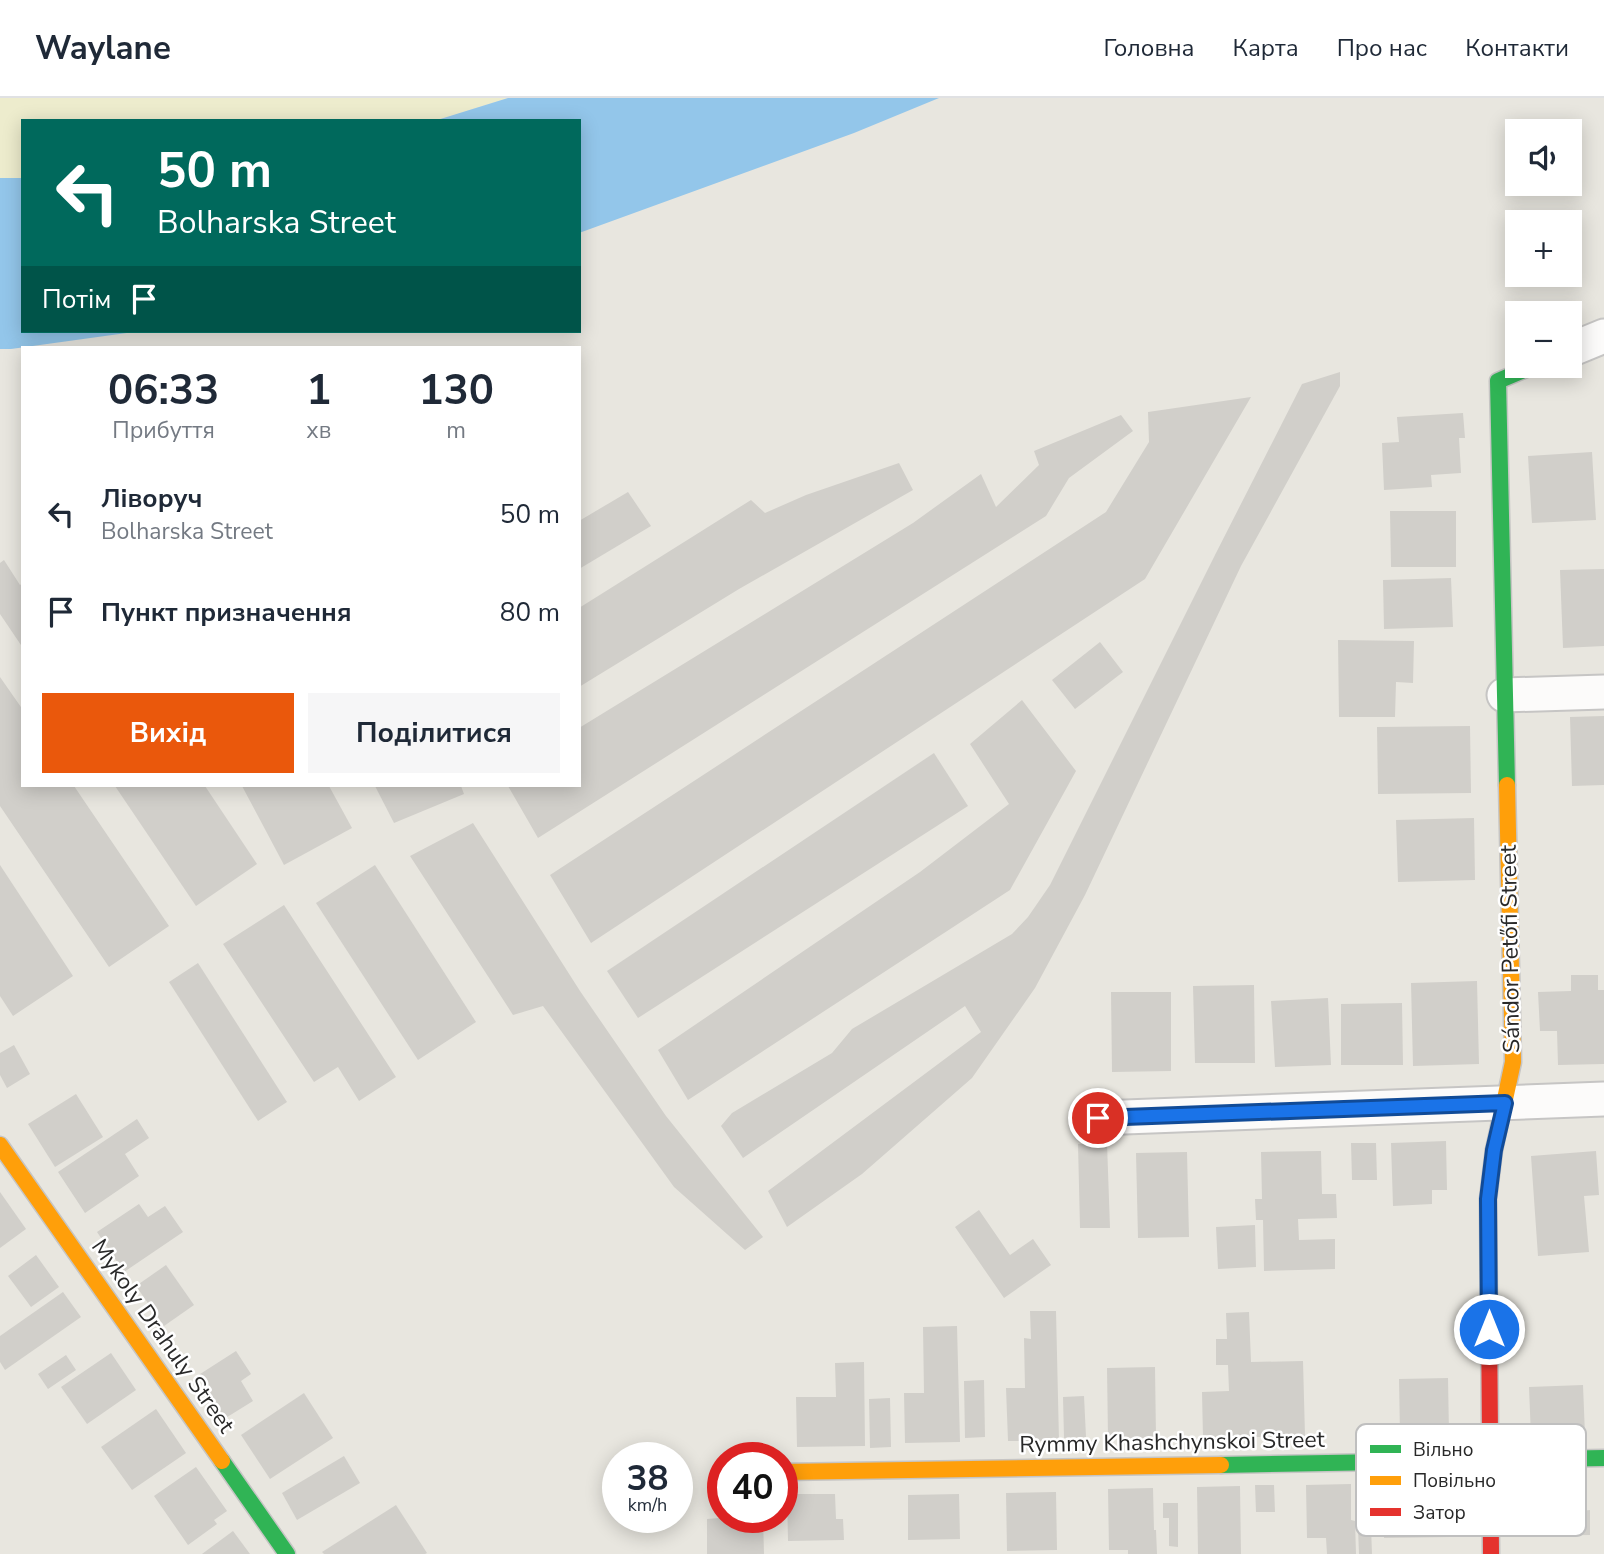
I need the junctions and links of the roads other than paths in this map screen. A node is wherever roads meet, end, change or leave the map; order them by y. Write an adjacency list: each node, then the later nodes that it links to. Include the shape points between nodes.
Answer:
1 (1604, 336): 2 (street)
2 (1582, 345)
3 (1505, 377): 5 (street, Sándor Petőfi Street, via 1498,380)
4 (1604, 692): 5 (street)
5 (1504, 695): 7 (street, Sándor Petőfi Street, via 1513,1062)
6 (1604, 1099): 7 (street)
7 (1505, 1103): 8 (street); 10 (street, Sándor Petőfi Street, via 1488,1199)
8 (1098, 1118)
9 (0, 1145): 16 (street, Mykoly Drahuly Street)
10 (1490, 1424)
11 (1586, 1458): 12 (street, Rymmy Khashchynskoi Street)
12 (1604, 1458)
13 (1356, 1461): 14 (street, Rymmy Khashchynskoi Street)
14 (798, 1472)
15 (1491, 1536): 17 (street, Sándor Petőfi Street)
16 (287, 1554)
17 (1491, 1554)

